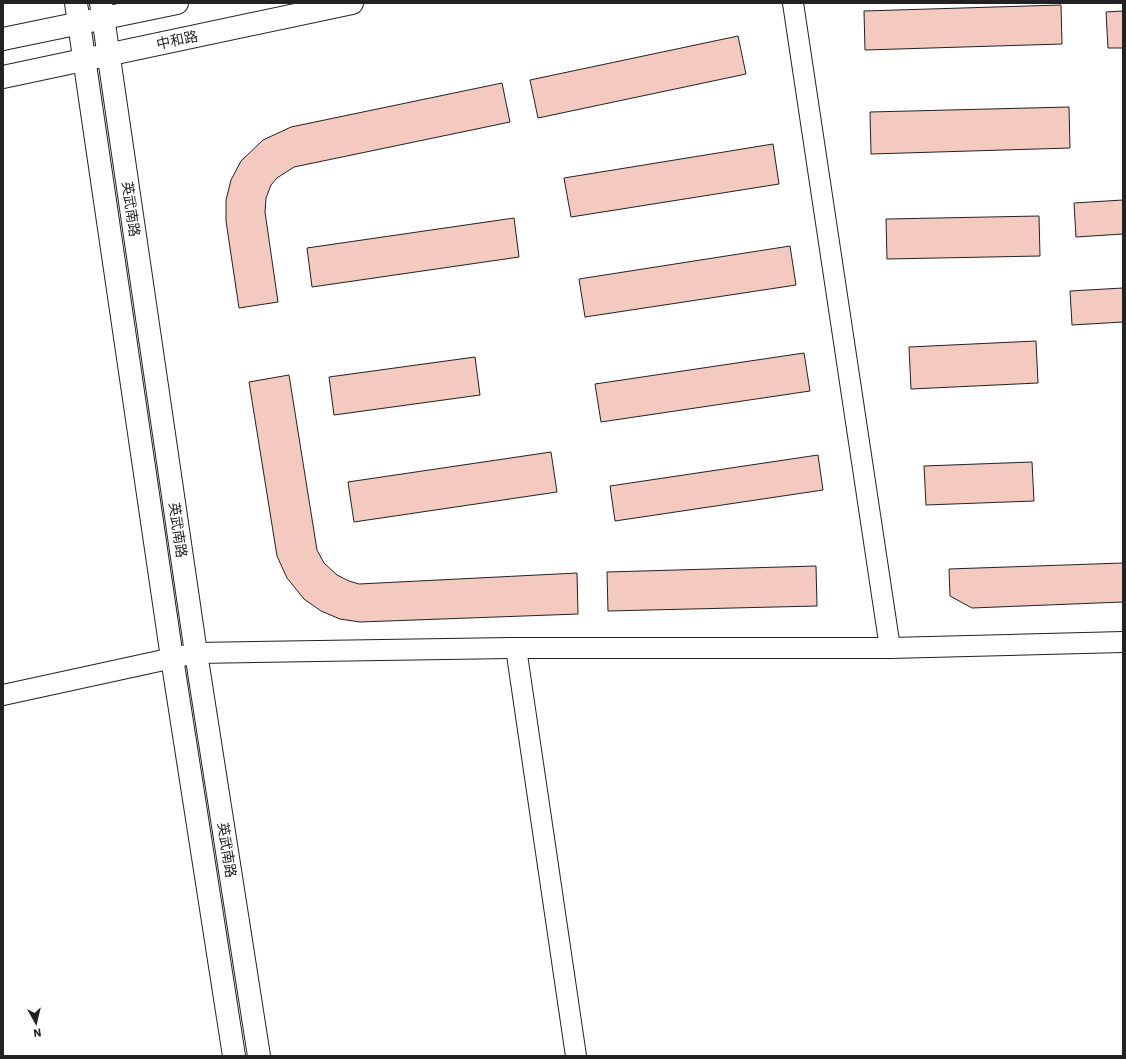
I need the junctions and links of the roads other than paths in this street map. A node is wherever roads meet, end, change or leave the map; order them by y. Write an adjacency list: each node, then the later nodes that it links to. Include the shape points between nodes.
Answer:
1 (177, 3): 4 (main road)
2 (352, 3): 7 (main road, 中和路)
3 (793, 3): 12 (street)
4 (103, 11): 5 (main road); 7 (main road, 英武南路)
5 (78, 13): 6 (main road); 8 (main road, 英武南路)
6 (3, 39)
7 (108, 55): 8 (main road, 中和路); 13 (main road, 英武南路)
8 (84, 60): 9 (main road, 中和路); 14 (main road, 英武南路)
9 (3, 77)
10 (1123, 642): 12 (street)
11 (516, 648): 12 (street); 13 (street); 18 (street)
12 (890, 648)
13 (196, 653): 14 (street); 17 (main road, 英武南路)
14 (172, 658): 15 (street); 16 (main road, 英武南路)
15 (3, 695)
16 (234, 1056)
17 (259, 1056)
18 (576, 1056)

